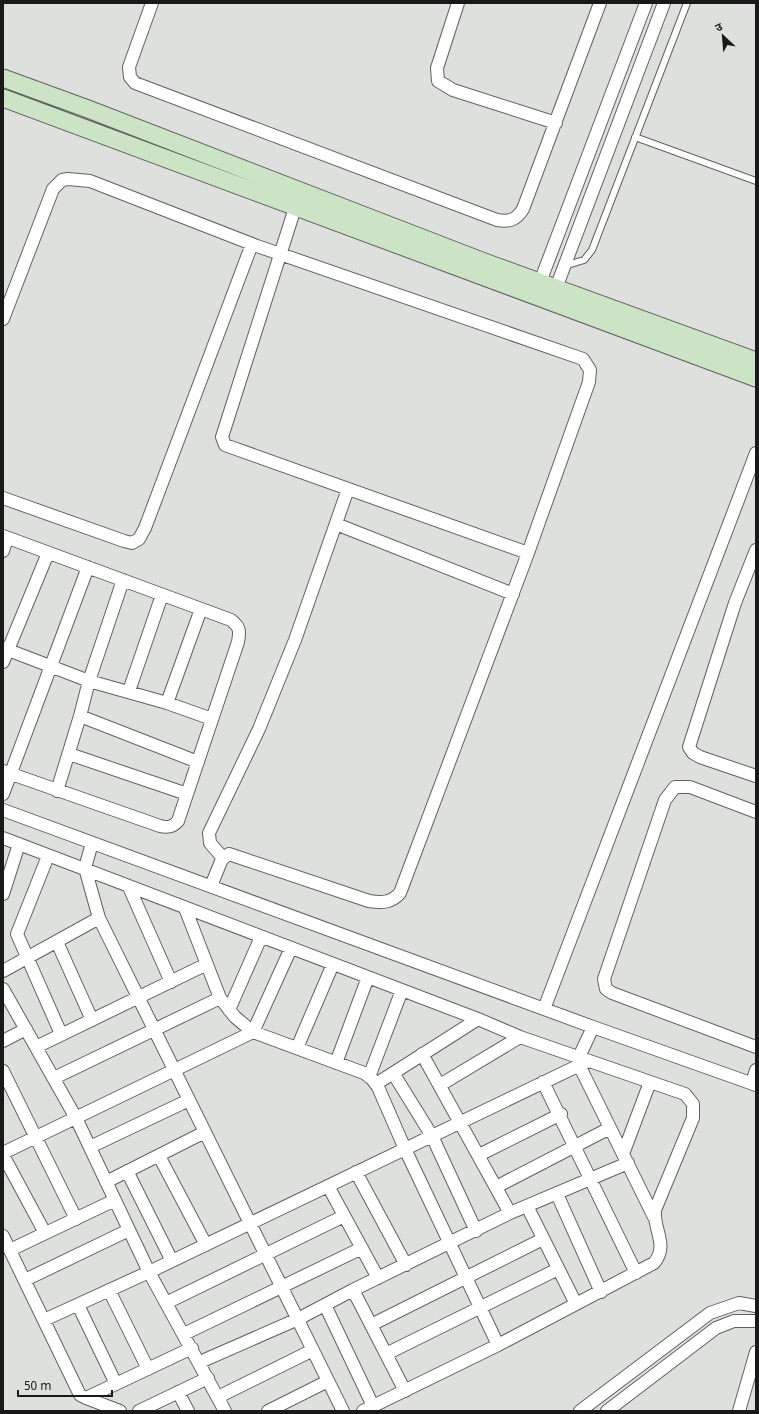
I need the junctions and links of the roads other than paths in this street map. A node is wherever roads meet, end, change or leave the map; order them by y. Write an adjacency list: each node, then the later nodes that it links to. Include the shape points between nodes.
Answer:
1 (152, 3): 9 (street, via 129,67 130,77 135,83 497,220 508,222 518,217 524,209)
2 (458, 3): 9 (street, via 437,68 438,81 454,90)
3 (600, 3): 9 (street)
4 (646, 3): 16 (street)
5 (664, 3): 15 (street)
6 (687, 3): 10 (lane)
7 (3, 78): 16 (street, via 95,111)
8 (3, 98): 12 (street)
9 (556, 123)
10 (635, 137): 11 (lane); 15 (lane, via 592,250 584,260)
11 (756, 181)
12 (295, 208): 14 (street); 16 (street)
13 (252, 244): 14 (street); 18 (street, via 90,181 62,180 53,189); 23 (street, via 139,539 132,543 124,541)
14 (279, 254): 22 (street, via 222,440 230,447); 29 (street, via 583,359 590,370 589,382)
15 (564, 266): 17 (street)
16 (537, 289): 17 (street)
17 (553, 295): 19 (street); 20 (street)
18 (3, 319)
19 (756, 361)
20 (756, 378)
21 (756, 453): 76 (street)
22 (348, 489): 24 (street); 29 (street)
23 (3, 498)
24 (336, 524): 32 (street); 56 (street, via 296,640 259,729 209,833 210,843)
25 (5, 537): 27 (street); 28 (street)
26 (756, 550): 46 (street, via 735,603 689,747 700,757)
27 (3, 551)
28 (48, 553): 30 (street); 35 (street)
29 (528, 553): 32 (street)
30 (88, 567): 31 (street); 37 (street)
31 (123, 580): 33 (street); 38 (street)
32 (513, 594): 56 (street, via 400,893 396,897 381,903 369,901 232,855)
33 (162, 595): 34 (street); 39 (street)
34 (201, 609): 40 (street); 42 (street, via 231,620 240,632)
35 (6, 649): 36 (street); 37 (street)
36 (3, 662)
37 (51, 666): 38 (street); 45 (street)
38 (88, 681): 39 (street); 41 (street)
39 (129, 691): 40 (street)
40 (167, 703): 42 (street)
41 (80, 716): 43 (street); 44 (street)
42 (212, 719): 44 (street)
43 (69, 754): 47 (street); 49 (street)
44 (198, 762): 49 (street)
45 (6, 772): 47 (street); 48 (street)
46 (756, 776)
47 (57, 791): 49 (street, via 166,827 178,821)
48 (3, 794)
49 (187, 794)
50 (3, 810): 53 (street)
51 (756, 812): 88 (street, via 690,787 675,787 669,793 606,972 604,985 606,990 612,993)
52 (3, 838): 54 (street)
53 (92, 843): 57 (street); 58 (street)
54 (20, 844): 55 (street); 60 (street)
55 (48, 856): 57 (street); 66 (street, via 18,929 18,940)
56 (223, 858): 58 (street)
57 (85, 868): 59 (street); 62 (street)
58 (211, 886): 76 (street)
59 (129, 887): 61 (street); 71 (street)
60 (3, 894)
61 (185, 908): 63 (street); 67 (street)
62 (99, 918): 64 (street); 74 (street)
63 (261, 937): 65 (street); 77 (street)
64 (57, 942): 66 (street); 79 (street)
65 (291, 948): 68 (street); 83 (street)
66 (27, 958): 69 (street); 84 (street)
67 (207, 964): 71 (street); 75 (street)
68 (334, 964): 70 (street); 89 (street)
69 (3, 971)
70 (368, 977): 72 (street); 92 (street)
71 (171, 982): 74 (street)
72 (402, 990): 78 (street); 98 (street)
73 (5, 996): 81 (street)
74 (139, 998): 79 (street); 82 (street)
75 (220, 998): 77 (street); 82 (street)
76 (544, 1009): 80 (street)
77 (229, 1010): 83 (street)
78 (478, 1019): 85 (street); 90 (street)
79 (92, 1020): 84 (street)
80 (593, 1027): 91 (street); 101 (street)
81 (26, 1029): 86 (street); 87 (street)
82 (155, 1030): 93 (street); 97 (street)
83 (253, 1032): 89 (street); 93 (street)
84 (61, 1034): 87 (street)
85 (520, 1037): 91 (street); 102 (street)
86 (3, 1040)
87 (36, 1047): 97 (street)
88 (756, 1047)
89 (297, 1048): 92 (street)
90 (422, 1054): 96 (street); 102 (street)
91 (582, 1061): 99 (street); 100 (street); 107 (street)
92 (336, 1063): 98 (street)
93 (175, 1070): 103 (street); 105 (street)
94 (756, 1070): 101 (street)
95 (3, 1071): 110 (street)
96 (393, 1073): 98 (street); 109 (street)
97 (54, 1078): 105 (street)
98 (372, 1080): 113 (street)
99 (543, 1082): 104 (street); 106 (street)
100 (650, 1082): 117 (street); 129 (street, via 685,1094 695,1111)
101 (754, 1084)
102 (440, 1085): 106 (street)
103 (189, 1100): 108 (street); 112 (street)
104 (561, 1114): 111 (street); 115 (street)
105 (76, 1118): 110 (street); 112 (street)
106 (461, 1122): 109 (street); 115 (street)
107 (610, 1128): 111 (street); 117 (street)
108 (205, 1132): 116 (street); 131 (street)
109 (432, 1136): 113 (street); 133 (street)
110 (35, 1137): 114 (street); 130 (street)
111 (576, 1146): 120 (street); 123 (street)
112 (90, 1147): 121 (street)
113 (405, 1149): 119 (street); 137 (street)
114 (3, 1154): 134 (street)
115 (479, 1155): 123 (street)
116 (158, 1156): 118 (street); 138 (street)
117 (625, 1158): 120 (street); 129 (street)
118 (127, 1171): 121 (street); 142 (street)
119 (356, 1172): 122 (street); 143 (street)
120 (591, 1180): 124 (street); 146 (street)
121 (106, 1182): 125 (street)
122 (328, 1186): 128 (street); 131 (street)
123 (496, 1187): 127 (street)
124 (557, 1194): 126 (street); 153 (street)
125 (115, 1200): 130 (street); 132 (street)
126 (527, 1206): 127 (street); 136 (street)
127 (510, 1213): 133 (street)
128 (344, 1216): 139 (street); 141 (street)
129 (654, 1217): 146 (street, via 662,1248 654,1263)
130 (76, 1219): 134 (street)
131 (250, 1223): 138 (street); 141 (street)
132 (129, 1230): 145 (street); 149 (street)
133 (476, 1231): 137 (street)
134 (45, 1233): 140 (street)
135 (3, 1236): 140 (street)
136 (543, 1239): 144 (street); 147 (street)
137 (451, 1244): 143 (street); 147 (street)
138 (206, 1245): 142 (street)
139 (362, 1248): 148 (street); 150 (street)
140 (10, 1250): 149 (street)
141 (265, 1256): 150 (street); 154 (street)
142 (172, 1261): 145 (street)
143 (406, 1265): 148 (street)
144 (558, 1269): 156 (street); 159 (street)
145 (149, 1272): 151 (street); 154 (street)
146 (636, 1273): 153 (street)
147 (466, 1277): 159 (street); 163 (street)
148 (378, 1278): 152 (street)
149 (25, 1280): 161 (street)
150 (281, 1288): 160 (street); 164 (street)
151 (109, 1290): 155 (street); 171 (street)
152 (353, 1290): 157 (street); 163 (street)
153 (601, 1292): 156 (street)
154 (166, 1303): 164 (street)
155 (78, 1304): 161 (street); 174 (street)
156 (576, 1304): 165 (street)
157 (324, 1305): 160 (street); 179 (street)
158 (756, 1306): 186 (street, via 739,1303 710,1313)
159 (480, 1308): 165 (street); 169 (street)
160 (298, 1319): 167 (street); 170 (street)
161 (44, 1320): 178 (street, via 80,1394)
162 (756, 1321): 187 (street, via 734,1321 716,1328)
163 (371, 1325): 169 (street)
164 (184, 1334): 166 (street)
165 (498, 1345): 175 (street)
166 (192, 1348): 170 (street); 171 (street)
167 (313, 1350): 173 (street); 177 (street)
168 (756, 1352): 188 (street)
169 (386, 1354): 175 (street)
170 (200, 1362): 172 (street)
171 (148, 1369): 174 (street)
172 (208, 1378): 176 (street); 177 (street)
173 (328, 1380): 184 (street); 185 (street)
174 (116, 1384): 178 (street)
175 (404, 1391): 179 (street)
176 (178, 1392): 181 (street); 182 (street)
177 (218, 1397): 183 (street)
178 (86, 1398): 180 (street)
179 (368, 1408)
180 (120, 1411)
181 (139, 1411)
182 (188, 1411)
183 (225, 1411)
184 (268, 1411)
185 (343, 1411)
186 (580, 1411)
187 (607, 1411)
188 (738, 1411)

